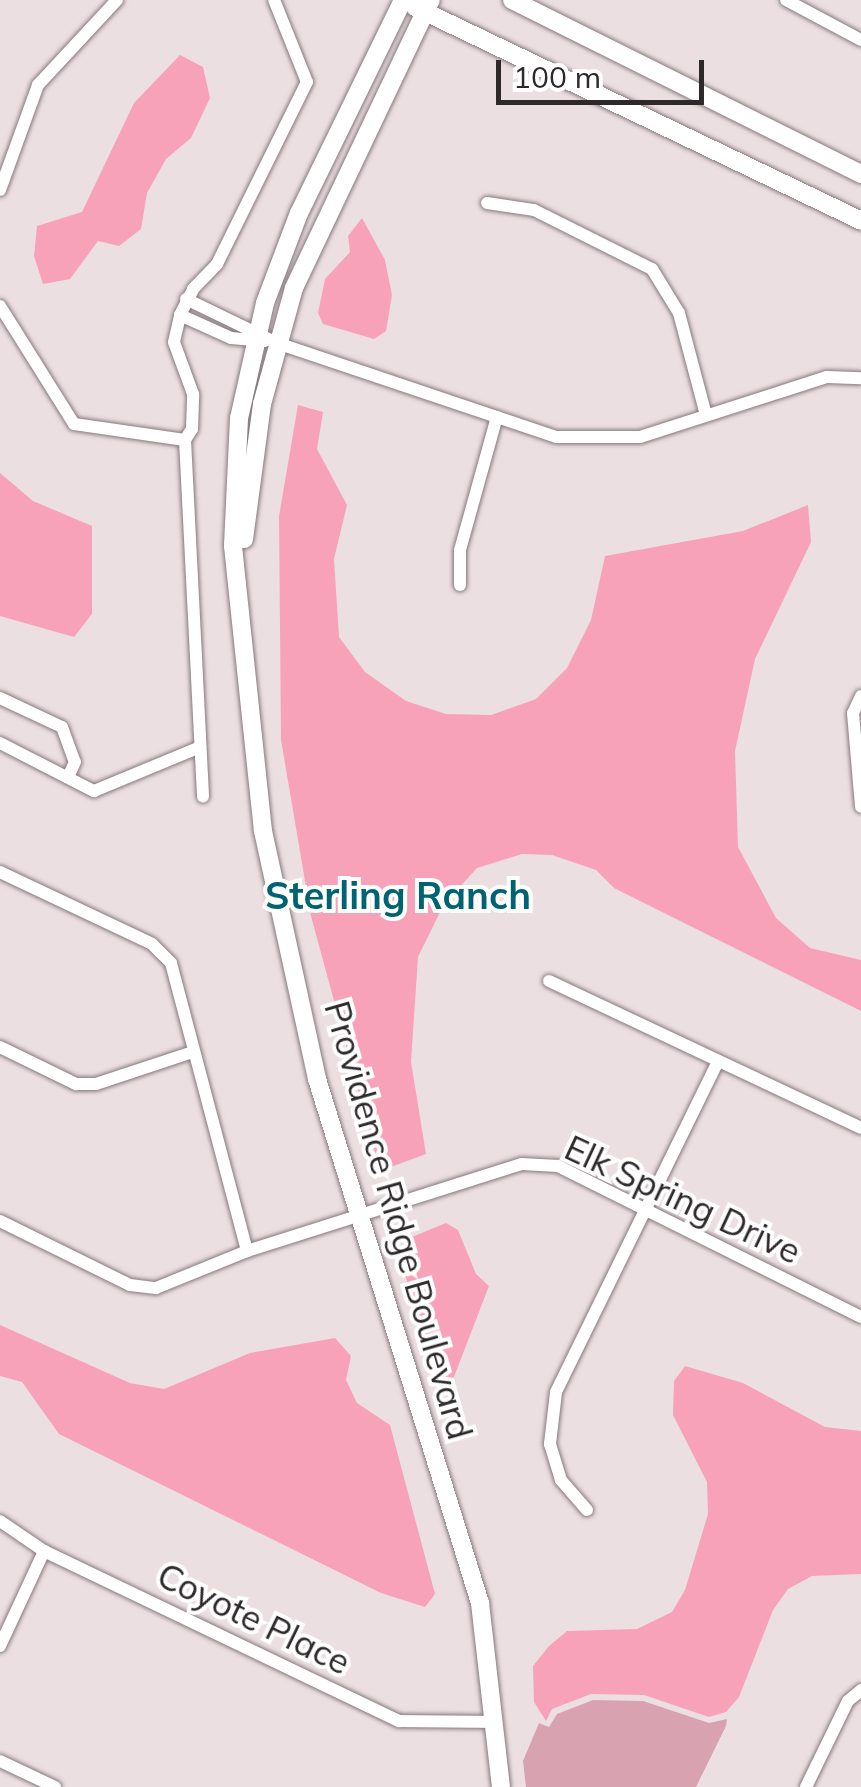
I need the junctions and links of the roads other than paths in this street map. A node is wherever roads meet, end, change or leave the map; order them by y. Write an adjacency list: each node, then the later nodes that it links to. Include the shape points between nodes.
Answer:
1 (117, 0): 9 (street, via 38,85)
2 (274, 0): 12 (street, via 306,82 218,264)
3 (402, 0): 6 (street); 15 (street, Providence Ridge Boulevard, via 299,214)
4 (512, 0): 8 (street)
5 (786, 0): 7 (street)
6 (429, 6): 11 (street); 16 (street, Providence Ridge Boulevard, via 320,223)
7 (861, 40)
8 (861, 174)
9 (0, 190)
10 (487, 203): 18 (street, via 534,210 652,269 678,313)
11 (861, 221)
12 (186, 299): 14 (street); 15 (street)
13 (0, 306): 20 (street, via 74,424)
14 (180, 316): 15 (street); 20 (street, via 174,342 193,394)
15 (256, 337): 16 (street); 22 (street, Providence Ridge Boulevard, via 235,464)
16 (277, 343): 19 (street); 22 (street, Providence Ridge Boulevard, via 251,463)
17 (861, 378): 18 (street, via 827,377)
18 (706, 415): 19 (street, via 640,436 596,440 557,437)
19 (497, 418): 21 (street, via 460,550)
20 (185, 440): 26 (street)
21 (460, 585)
22 (239, 610): 37 (street, Providence Ridge Boulevard, via 263,831 317,1079)
23 (861, 696): 29 (street, via 852,713)
24 (0, 698): 27 (street, via 62,727 75,762)
25 (0, 743): 27 (street)
26 (200, 747): 27 (street, via 94,791); 28 (street)
27 (68, 778)
28 (203, 797)
29 (861, 807)
30 (0, 872): 33 (street, via 152,944 171,963)
31 (550, 980): 34 (street)
32 (0, 1047): 33 (street, via 76,1084 96,1084)
33 (190, 1053): 39 (street)
34 (718, 1062): 35 (street); 36 (street)
35 (861, 1128)
36 (642, 1212): 37 (street, Elk Spring Drive, via 558,1166 522,1164); 40 (street, Elk Spring Drive); 41 (street, via 556,1392 550,1444 561,1480)
37 (360, 1219): 39 (street, Elk Spring Drive); 46 (street, Providence Ridge Boulevard, via 480,1602)
38 (0, 1221): 39 (street, Elk Spring Drive, via 143,1287 156,1288)
39 (247, 1251)
40 (861, 1317)
41 (587, 1510)
42 (0, 1522): 43 (street, Coyote Place)
43 (44, 1551): 44 (street); 46 (street, Coyote Place, via 399,1721)
44 (0, 1646)
45 (861, 1690): 50 (street, via 848,1701)
46 (496, 1722): 49 (street, Providence Ridge Boulevard)
47 (0, 1760): 48 (street)
48 (54, 1787)
49 (501, 1787)
50 (806, 1787)

